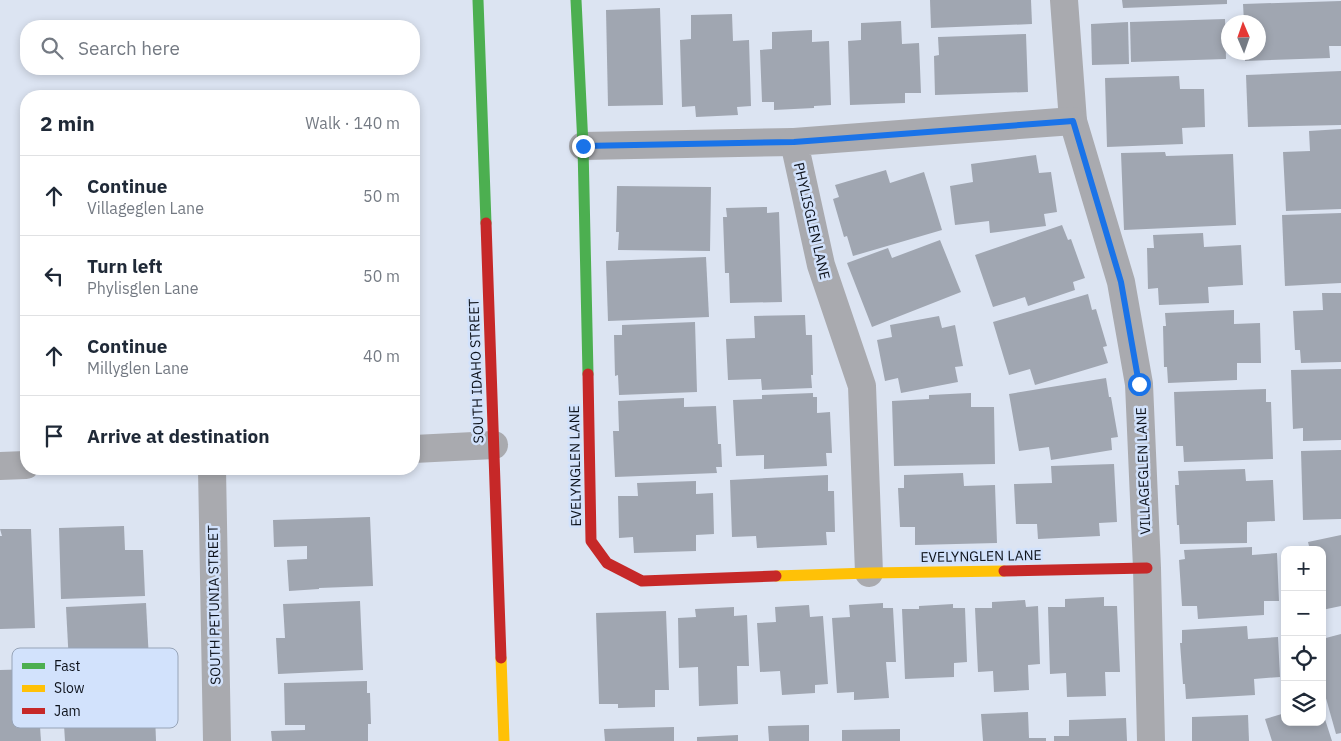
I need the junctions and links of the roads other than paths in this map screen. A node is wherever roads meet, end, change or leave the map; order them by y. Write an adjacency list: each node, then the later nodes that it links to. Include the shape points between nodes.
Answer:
1 (478, 0): 7 (street, SOUTH IDAHO STREET)
2 (576, 0): 6 (street, EVELYNGLEN LANE)
3 (1064, 0): 4 (street, VILLAGEGLEN LANE)
4 (1073, 121): 5 (street, PHYLISGLEN LANE); 12 (street, VILLAGEGLEN LANE, via 1121,282 1139,384)
5 (794, 142): 6 (street); 13 (street, PHYLISGLEN LANE, via 821,266 862,386)
6 (583, 146): 13 (street, EVELYNGLEN LANE, via 591,541 607,563 642,581)
7 (494, 445): 8 (street); 15 (street, SOUTH IDAHO STREET)
8 (420, 448)
9 (20, 465): 10 (street)
10 (0, 466)
11 (212, 475): 14 (street, SOUTH PETUNIA STREET)
12 (1147, 568): 13 (street, EVELYNGLEN LANE); 16 (street, VILLAGEGLEN LANE)
13 (869, 573)
14 (217, 741)
15 (504, 741)
16 (1151, 741)

